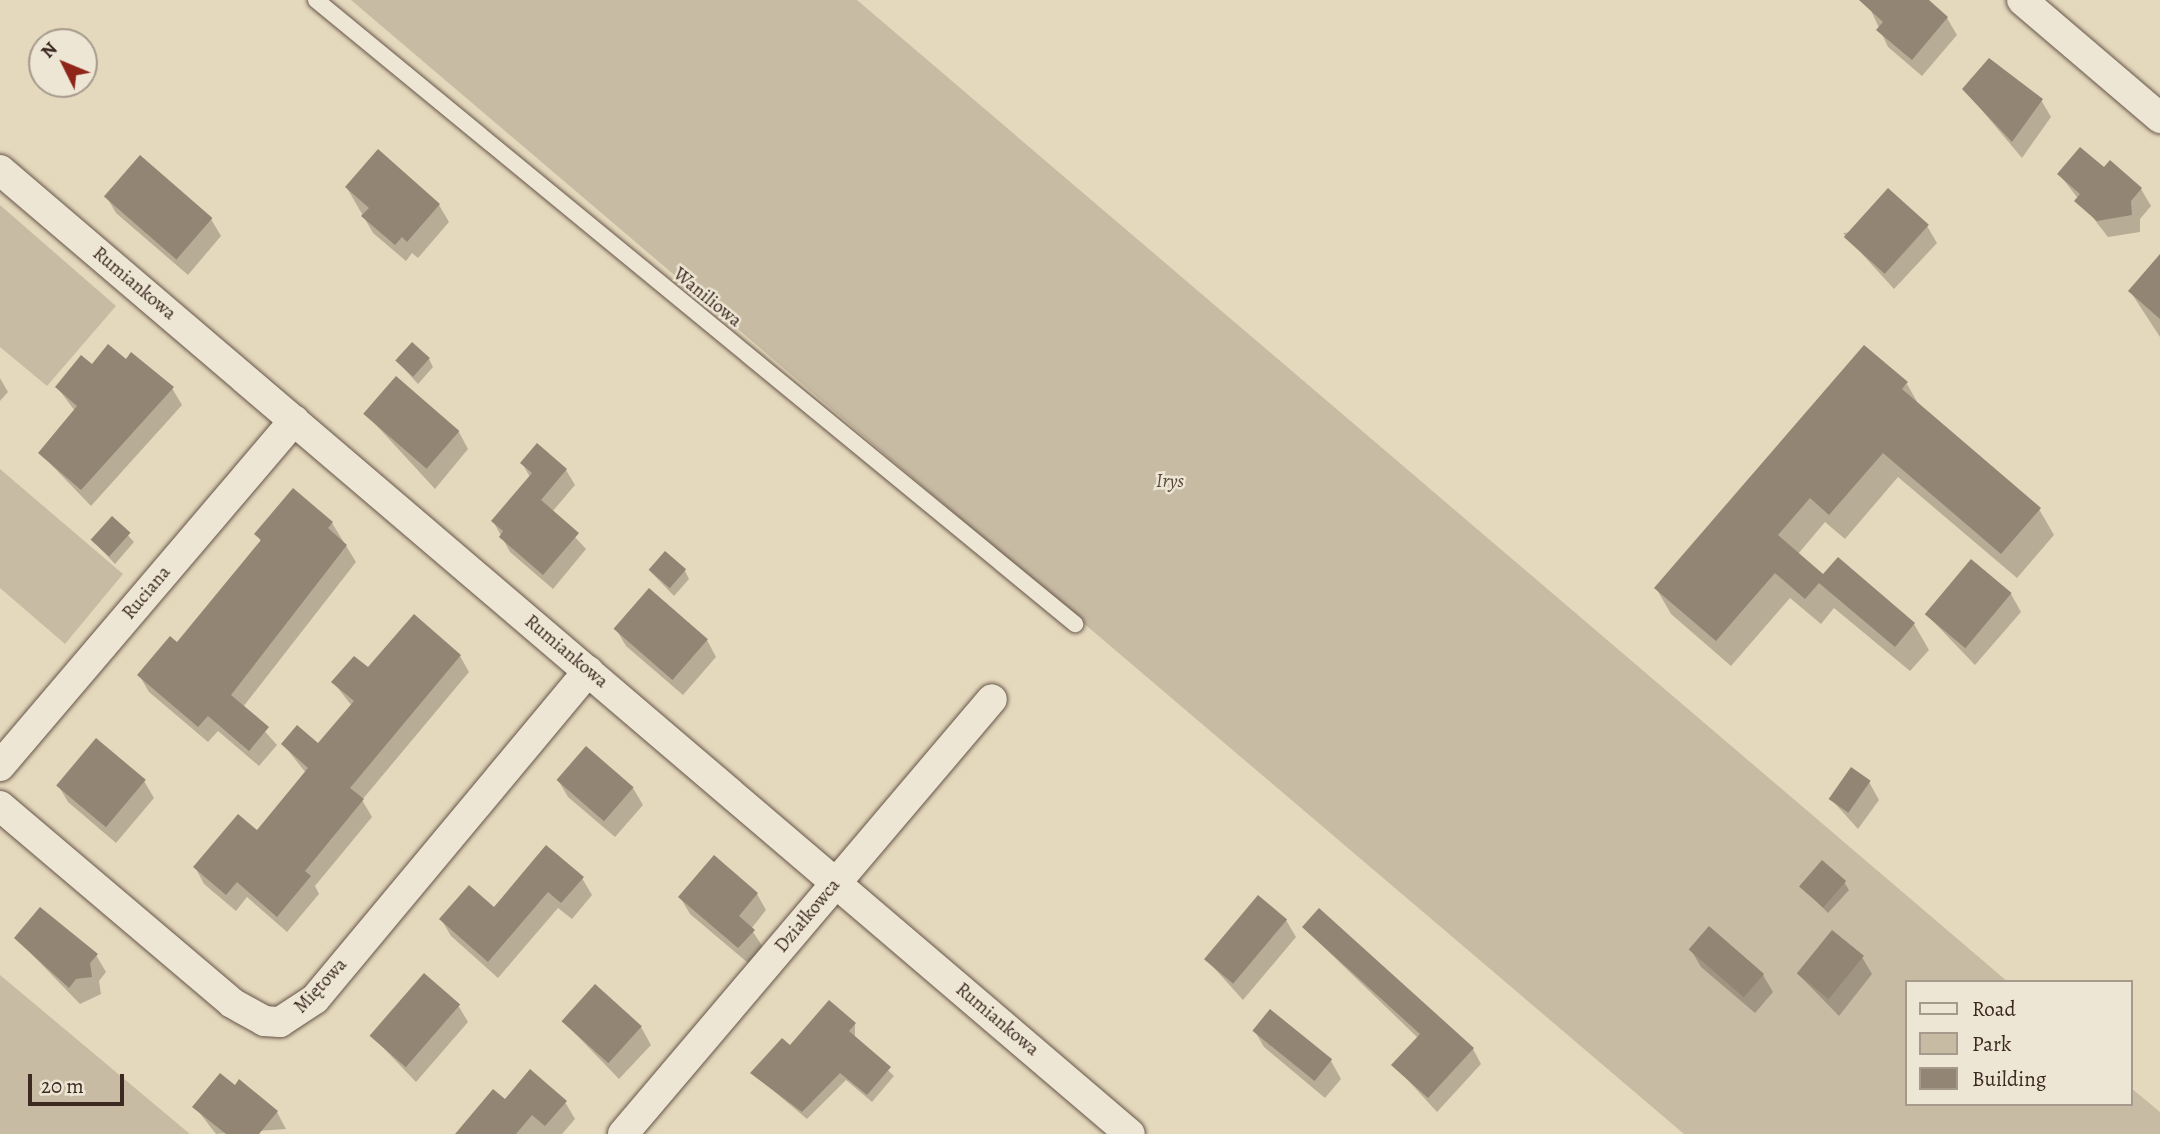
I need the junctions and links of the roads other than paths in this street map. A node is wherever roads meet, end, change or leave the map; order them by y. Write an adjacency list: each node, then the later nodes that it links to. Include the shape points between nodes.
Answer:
1 (316, 0): 6 (lane, Waniliowa)
2 (2022, 0): 3 (street)
3 (2160, 118)
4 (0, 170): 5 (street, Rumiankowa)
5 (293, 420): 7 (street, Rumiankowa); 9 (street, Ruciana)
6 (1075, 624)
7 (588, 671): 10 (street, Miętowa, via 315,999 280,1022 264,1021 232,1003); 11 (street, Rumiankowa)
8 (992, 699): 11 (street, Działkowca)
9 (0, 766)
10 (0, 806)
11 (836, 883): 12 (street, Działkowca); 13 (street, Rumiankowa)
12 (623, 1134)
13 (1130, 1134)

